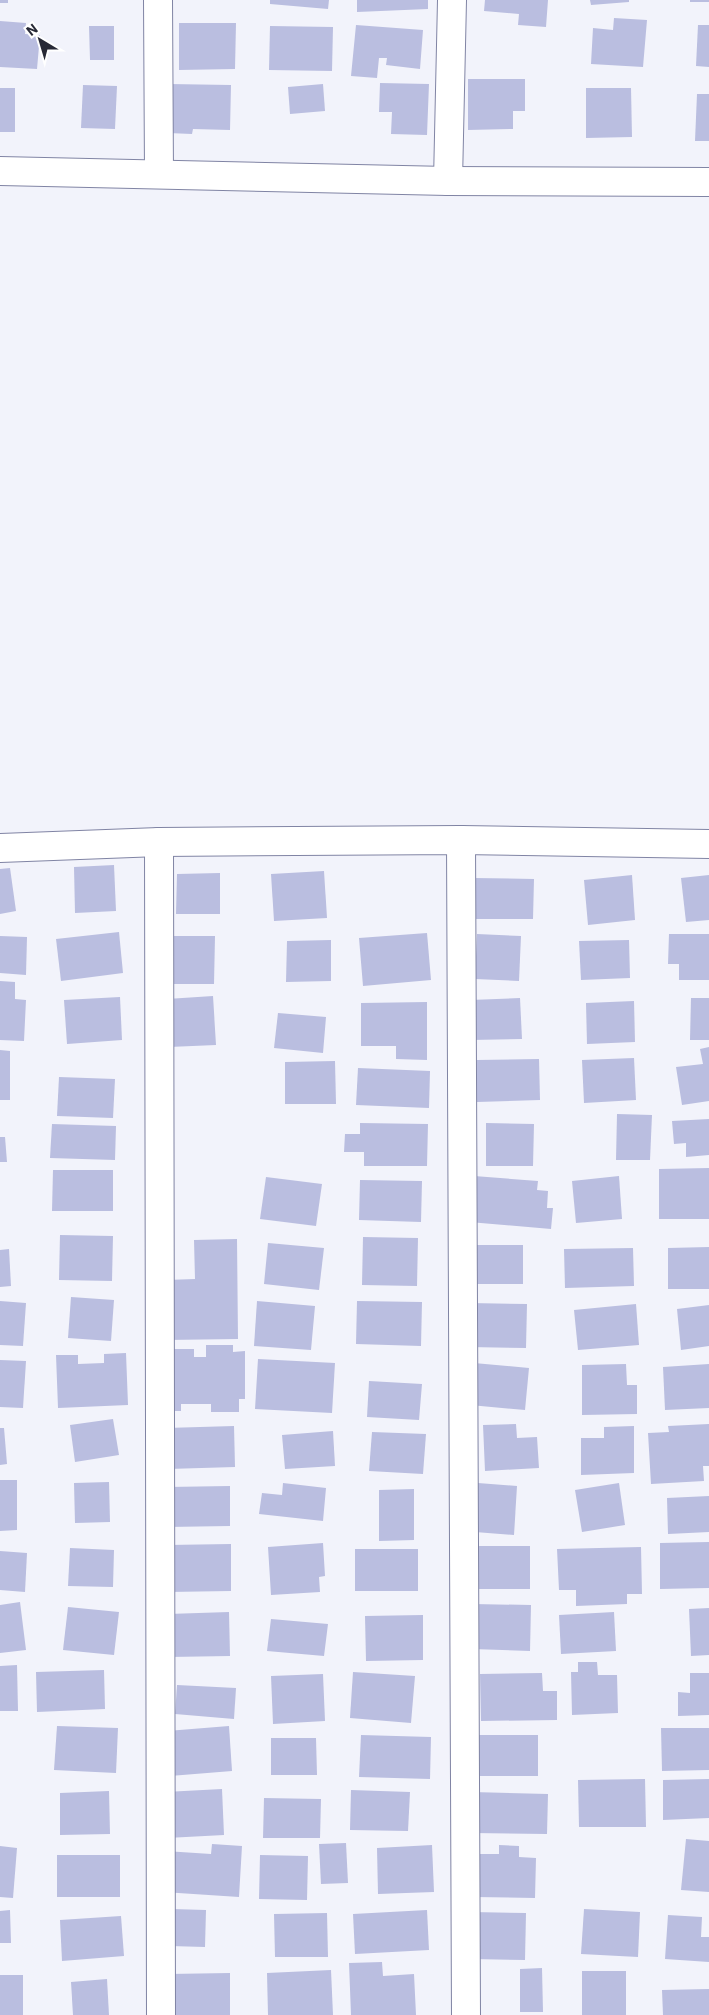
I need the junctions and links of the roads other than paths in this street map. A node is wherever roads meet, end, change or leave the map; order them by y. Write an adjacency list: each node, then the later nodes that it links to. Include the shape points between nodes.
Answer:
1 (158, 0): 4 (street)
2 (452, 0): 5 (street)
3 (0, 171): 4 (street)
4 (159, 174): 5 (street)
5 (448, 181): 6 (street)
6 (709, 182)
7 (461, 840): 8 (street); 9 (street); 12 (street)
8 (159, 842): 10 (street); 11 (street)
9 (709, 844)
10 (0, 848)
11 (160, 2015)
12 (466, 2015)

